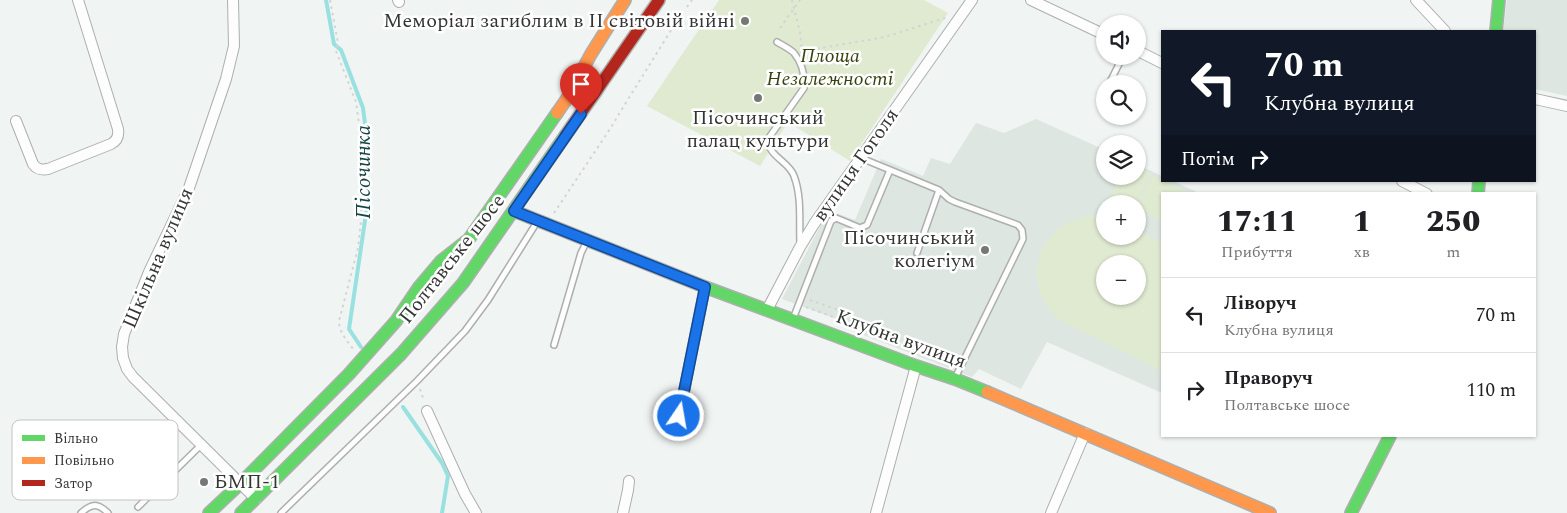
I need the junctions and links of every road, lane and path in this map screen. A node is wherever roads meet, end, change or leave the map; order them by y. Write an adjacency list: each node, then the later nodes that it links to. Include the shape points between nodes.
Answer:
1 (78, 0): 26 (street, via 118,129 117,140 42,170 33,164)
2 (233, 0): 52 (street, Шкільна вулиця, via 234,46 226,79 189,188 150,272 124,334 122,347 127,369)
3 (330, 0): 46 (path, via 338,43 336,51 356,102 362,146 362,221 339,321 339,327)
4 (625, 0): 46 (main road, via 566,100 469,239 442,261 419,287 396,322)
5 (659, 0): 32 (main road, Полтавське шосе)
6 (692, 0): 13 (path)
7 (792, 0): 14 (path)
8 (800, 0): 14 (path)
9 (972, 0): 15 (street, вулиця Гоголя)
10 (1031, 0): 20 (street)
11 (1416, 0): 18 (street)
12 (1499, 0): 19 (main road)
13 (687, 7)
14 (794, 8): 15 (path, via 802,51 885,37); 17 (path)
15 (962, 12): 27 (street, вулиця Гоголя)
16 (676, 24): 33 (path, via 610,129)
17 (780, 28)
18 (1444, 30)
19 (1496, 30)
20 (1096, 31)
21 (777, 42): 35 (lane, via 794,52 805,79 804,88 768,139 769,148 794,175 799,204)
22 (1146, 55): 23 (street)
23 (1161, 62)
24 (1536, 99): 25 (street)
25 (1567, 106)
26 (16, 121)
27 (861, 158): 28 (lane); 35 (street, вулиця Гоголя)
28 (890, 170): 30 (lane); 38 (lane, via 867,225 860,228 836,218 831,221)
29 (1404, 182): 31 (street)
30 (939, 190): 36 (lane); 47 (lane, via 955,202 1018,225 1023,233 1023,239)
31 (1423, 192)
32 (514, 211): 33 (main road, Клубна вулиця); 61 (main road, Полтавське шосе, via 463,283 401,354)
33 (542, 222): 34 (main road, Клубна вулиця); 50 (lane, via 465,330)
34 (587, 240): 37 (main road, Клубна вулиця); 45 (lane)
35 (800, 247): 40 (street, вулиця Гоголя)
36 (916, 253)
37 (705, 287): 40 (main road, Клубна вулиця); 54 (street, via 679,416)
38 (802, 297): 39 (lane); 41 (path)
39 (799, 304): 42 (lane); 44 (path)
40 (767, 310): 42 (main road, Клубна вулиця)
41 (850, 314)
42 (793, 320): 48 (main road, Клубна вулиця)
43 (856, 320): 44 (path)
44 (854, 325): 47 (path)
45 (554, 345)
46 (361, 361): 60 (main road)
47 (961, 364): 49 (lane)
48 (916, 366): 49 (main road, Клубна вулиця); 71 (street)
49 (955, 379): 55 (main road, Клубна вулиця)
50 (417, 381): 51 (path); 68 (lane)
51 (427, 410): 69 (street)
52 (176, 420)
53 (178, 422): 57 (street, Шкільна вулиця)
54 (687, 427)
55 (1085, 433): 72 (street); 73 (main road, Клубна вулиця)
56 (1389, 437): 74 (main road)
57 (201, 445): 58 (lane); 60 (street, Шкільна вулиця)
58 (178, 468)
59 (628, 481): 70 (street)
60 (240, 484): 61 (street, Шкільна вулиця); 66 (main road)
61 (256, 499): 67 (main road, Полтавське шосе)
62 (145, 500): 63 (lane)
63 (138, 507)
64 (81, 513): 65 (lane, via 95,505)
65 (108, 513)
66 (209, 513)
67 (241, 513)
68 (281, 513)
69 (476, 513)
70 (623, 513)
71 (876, 513)
72 (1051, 513)
73 (1270, 513)
74 (1351, 513)

